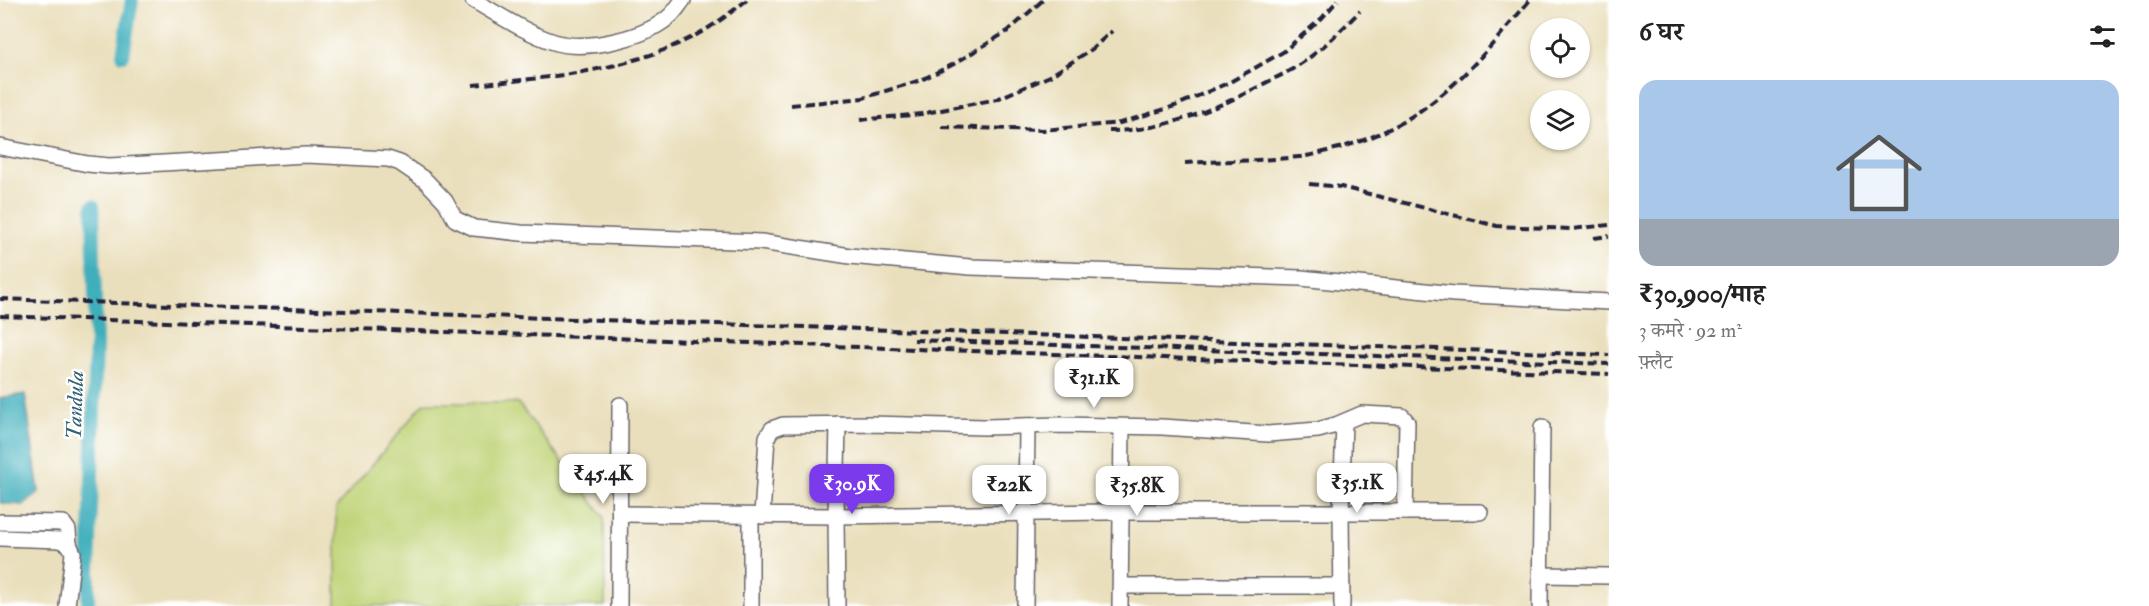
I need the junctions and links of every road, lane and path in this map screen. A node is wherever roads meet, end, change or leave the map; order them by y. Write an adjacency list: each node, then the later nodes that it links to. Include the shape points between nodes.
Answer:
1 (473, 0): 2 (street, via 537,35 575,45 635,35 671,15)
2 (683, 0)
3 (0, 147): 4 (street, via 109,166 306,155 388,159 425,180 458,221 474,228 521,233 761,242 850,256 959,266 1301,278 1454,294)
4 (1609, 302)
5 (620, 405): 16 (street)
6 (1344, 422): 9 (street, via 1318,430 1268,434); 12 (street); 13 (street, via 1362,414 1398,414 1405,418)
7 (838, 424): 8 (street); 17 (street, via 783,425 772,429 767,437); 18 (street)
8 (1027, 426): 9 (street); 15 (street)
9 (1122, 427): 11 (street)
10 (1542, 427): 22 (street)
11 (1120, 512): 12 (street); 15 (street); 24 (street)
12 (1341, 512): 13 (street); 25 (street)
13 (1405, 512): 14 (street)
14 (1480, 512)
15 (1026, 513): 18 (street); 30 (street)
16 (620, 514): 17 (street); 27 (street)
17 (757, 516): 18 (street); 28 (street)
18 (836, 516): 29 (street)
19 (0, 522): 21 (street, via 63,523)
20 (0, 538): 21 (street, via 60,540)
21 (69, 544): 26 (street, via 73,553)
22 (1540, 575): 23 (street); 33 (street)
23 (1609, 576)
24 (1121, 586): 25 (street); 31 (street)
25 (1341, 586): 32 (street)
26 (67, 606)
27 (619, 606)
28 (751, 606)
29 (837, 606)
30 (1025, 606)
31 (1120, 606)
32 (1342, 606)
33 (1540, 606)

